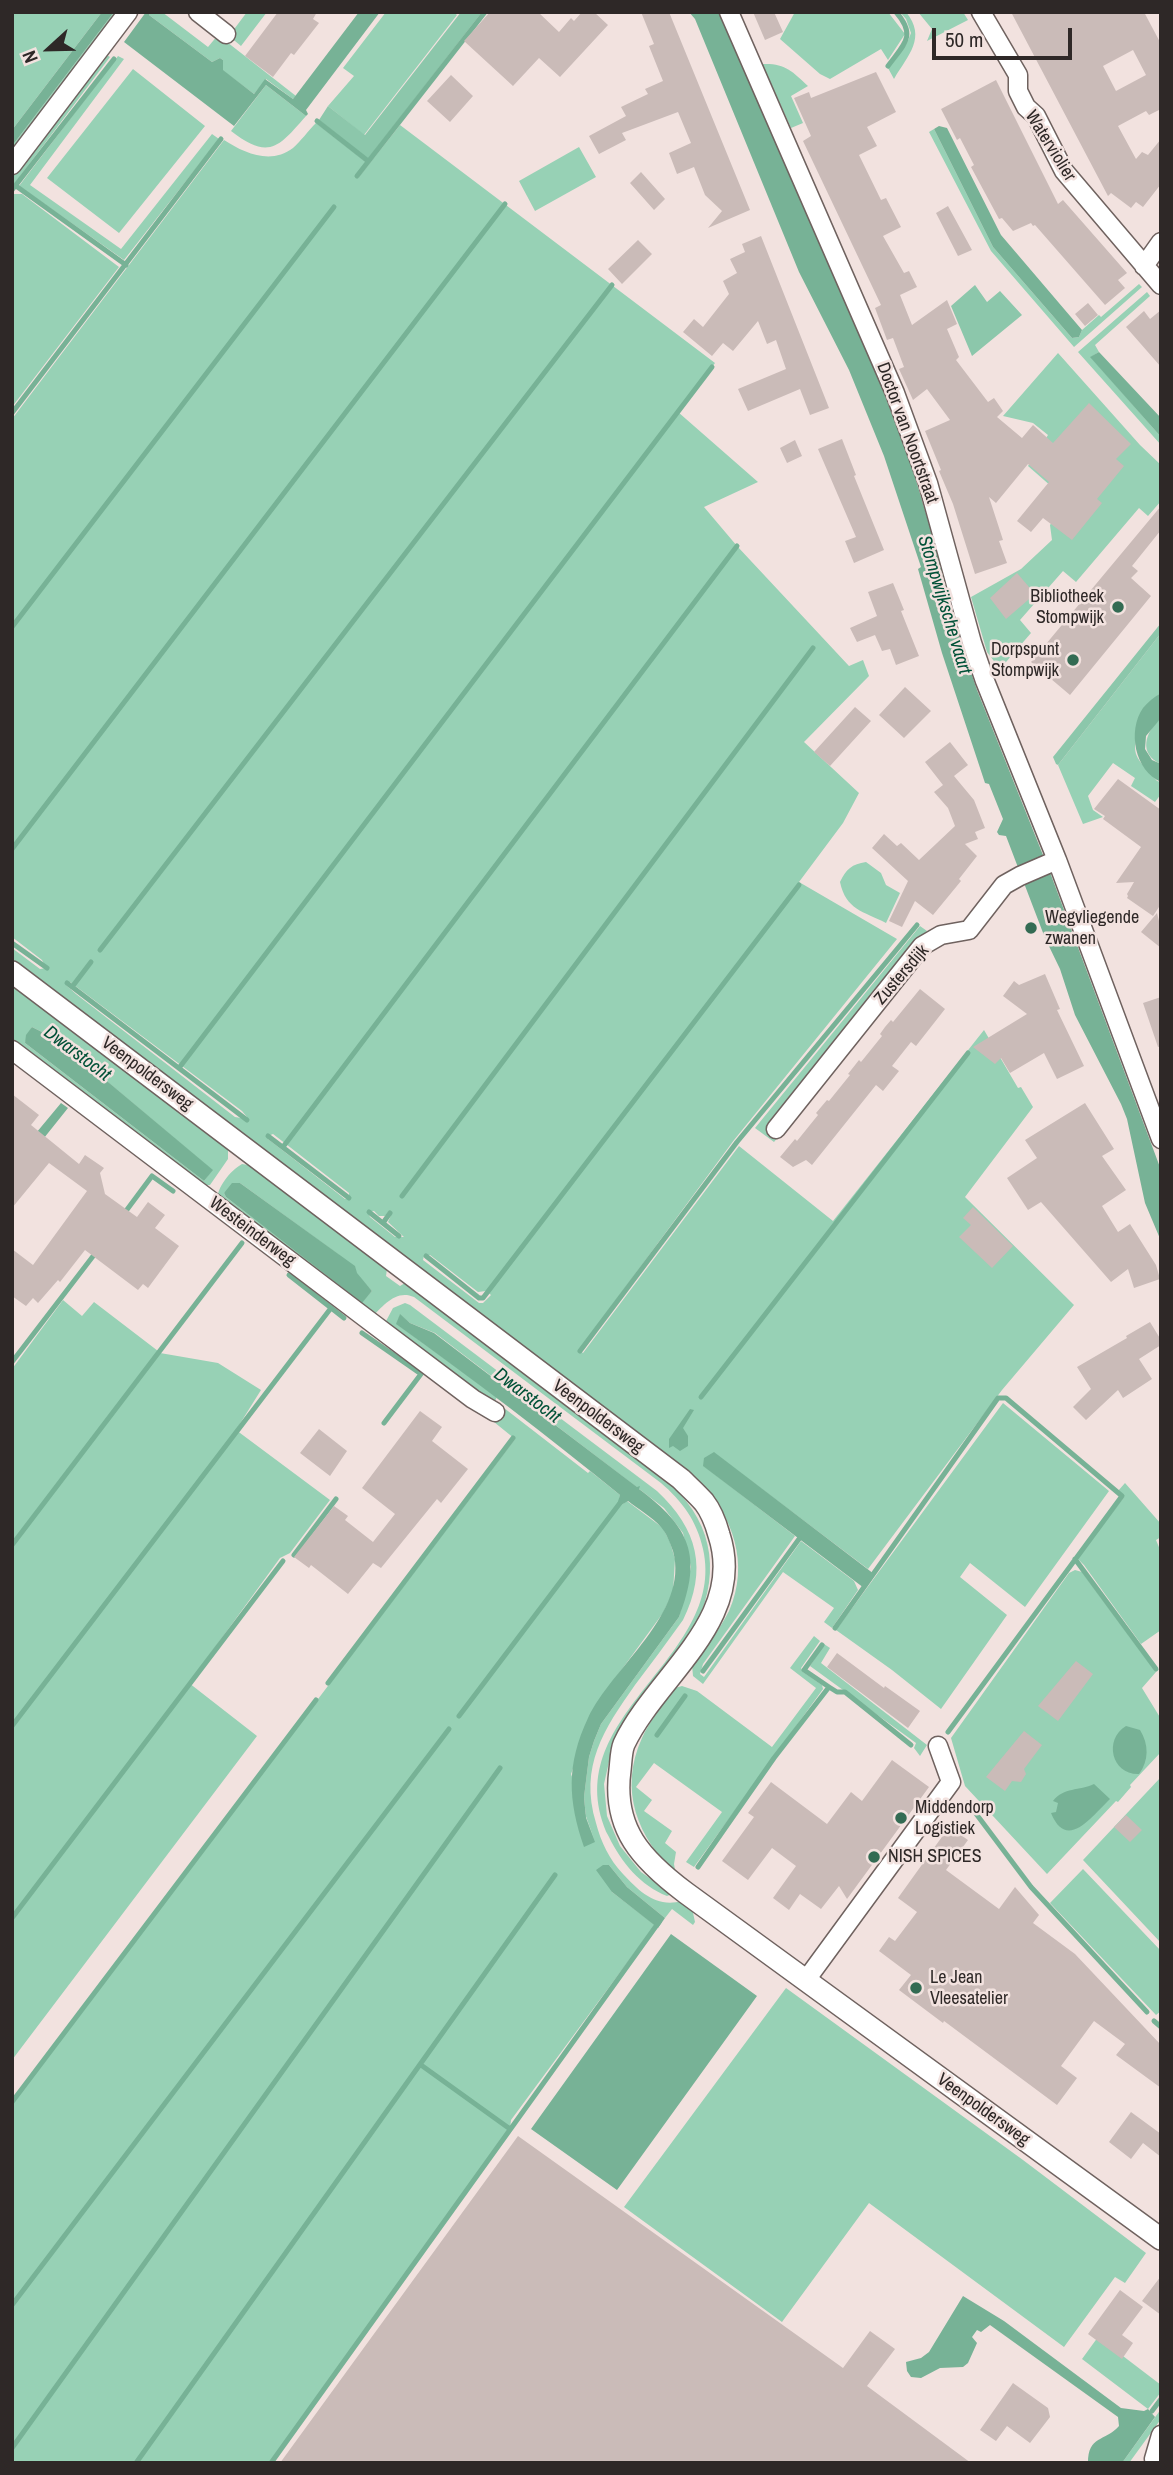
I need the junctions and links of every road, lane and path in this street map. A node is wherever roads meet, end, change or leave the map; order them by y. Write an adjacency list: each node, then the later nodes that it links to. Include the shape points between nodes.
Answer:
1 (128, 12): 6 (street)
2 (198, 12): 5 (street)
3 (729, 12): 10 (street, Doctor van Noortstraat, via 895,393 928,482 972,643)
4 (981, 12): 8 (street, Waterviolier, via 1018,75 1018,91 1026,107 1036,116 1064,171)
5 (226, 34)
6 (12, 165)
7 (1161, 243): 8 (street)
8 (1143, 266): 9 (street, Waterviolier)
9 (1161, 285)
10 (1054, 861): 13 (street, Zustersdijk, via 1004,885 968,930 941,935 922,946); 14 (street, Doctor van Noortstraat)
11 (12, 972): 17 (street, Veenpoldersweg, via 681,1479 704,1502 723,1548 720,1596 702,1634 623,1746 618,1783 621,1816 629,1836 662,1875)
12 (12, 1049): 15 (street, Westeinderweg)
13 (776, 1129)
14 (1161, 1139)
15 (495, 1412)
16 (938, 1746): 17 (street, via 951,1782)
17 (806, 1980): 18 (street, Veenpoldersweg)
18 (1161, 2239)
19 (1161, 2435): 20 (street)
20 (1151, 2461)

